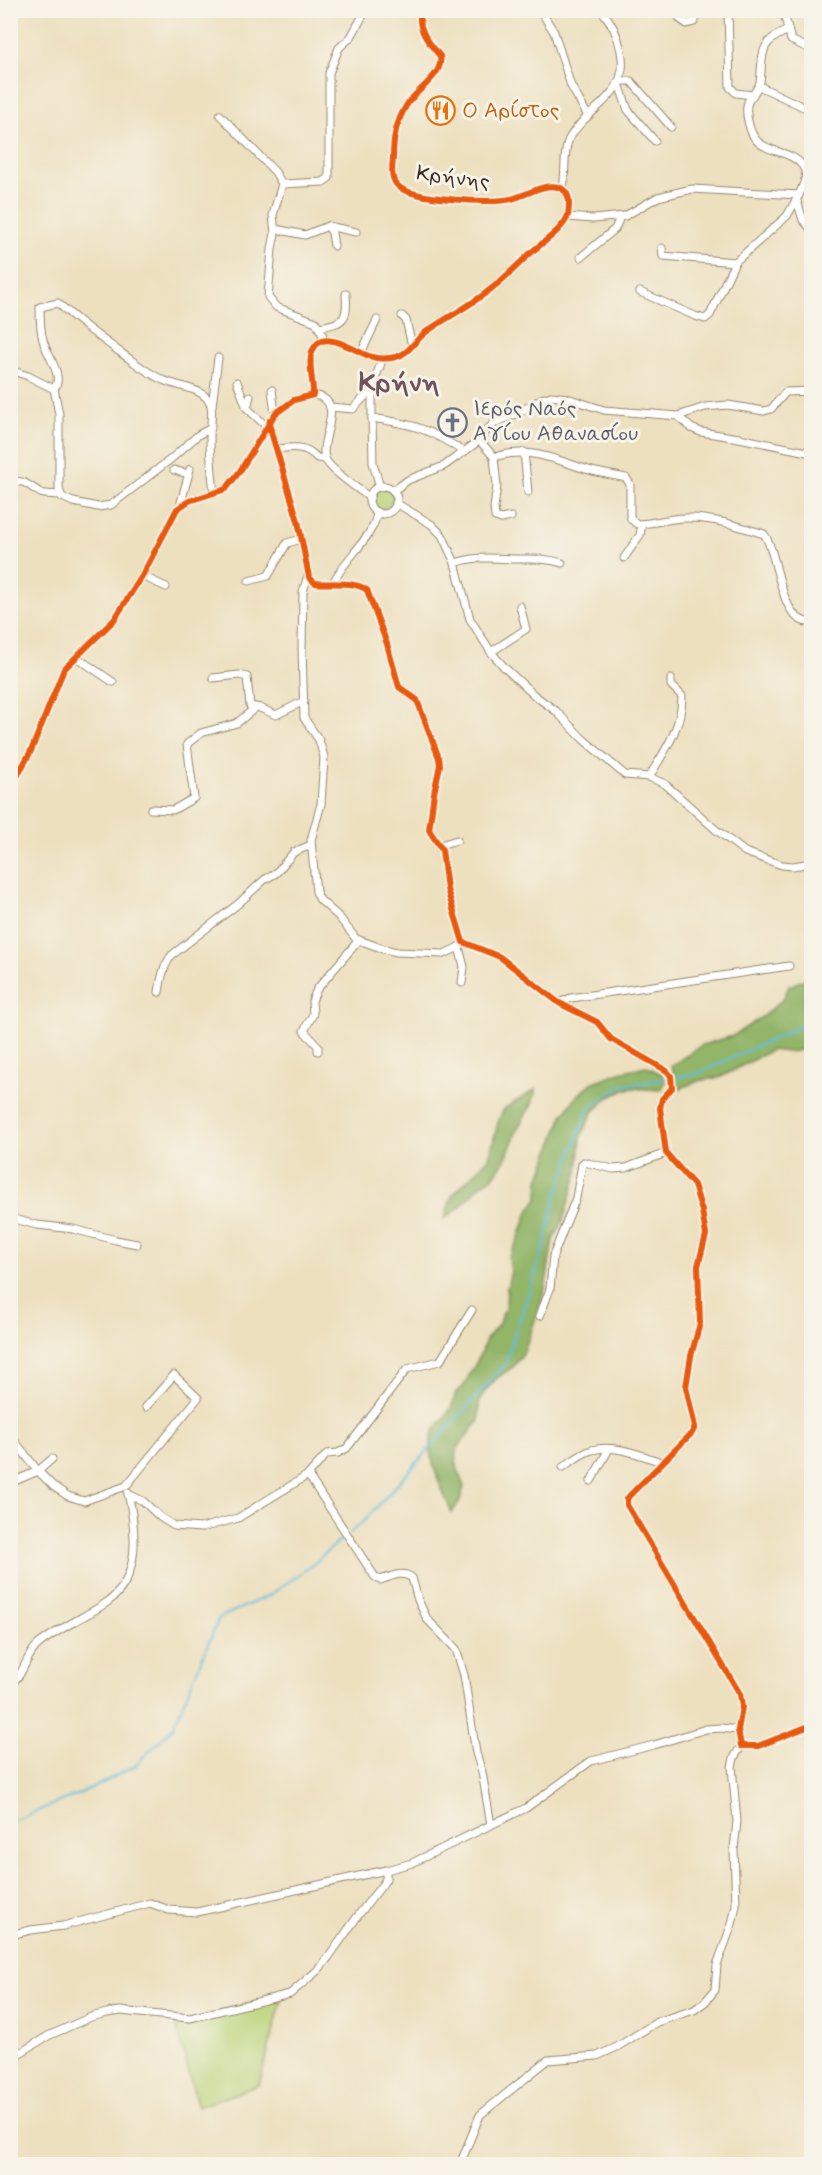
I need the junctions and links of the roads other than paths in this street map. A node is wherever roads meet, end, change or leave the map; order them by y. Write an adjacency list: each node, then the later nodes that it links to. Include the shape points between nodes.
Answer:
1 (366, 10): 20 (street, via 351,37 339,48 329,73 329,178 323,182)
2 (423, 10): 3 (street, via 446,15); 21 (street, Κρήνης, via 419,20 422,30 441,60 438,71 407,103 396,126 392,170 396,184 422,196 488,202 510,200 548,187)
3 (459, 10)
4 (540, 10): 17 (street, via 554,32 571,86)
5 (601, 10): 12 (street, via 620,46 623,63)
6 (676, 10): 7 (street, via 687,24 694,22)
7 (700, 10)
8 (728, 10): 14 (street, via 730,87 735,93)
9 (783, 10): 10 (street)
10 (788, 30): 11 (street, via 791,40); 13 (street, via 765,47)
11 (811, 49)
12 (619, 82): 17 (street); 18 (street, via 631,81); 19 (street, via 628,110)
13 (759, 86): 14 (street); 15 (street)
14 (753, 95): 22 (street, via 747,106 752,133 763,146 803,166 806,177)
15 (812, 111)
16 (220, 115): 20 (street)
17 (588, 116): 21 (street, via 567,144)
18 (671, 127)
19 (656, 141)
20 (282, 184): 26 (street, via 273,215)
21 (563, 189): 23 (street, via 569,199)
22 (798, 198): 24 (street, via 692,189 662,195); 27 (street, via 803,220); 32 (street, via 787,216)
23 (567, 217): 24 (street); 39 (street, via 488,292 427,331)
24 (620, 217): 31 (street, via 615,229)
25 (328, 226): 26 (street, via 303,235); 28 (street); 29 (street)
26 (275, 229): 37 (street, via 268,297 276,307 314,320)
27 (812, 230)
28 (356, 232)
29 (334, 246)
30 (662, 248): 32 (street, via 663,256)
31 (581, 257)
32 (735, 262): 33 (street, via 705,319)
33 (640, 292)
34 (346, 294): 37 (street, via 347,312 343,320)
35 (402, 316): 39 (street)
36 (377, 320): 40 (street)
37 (319, 327): 38 (street)
38 (325, 340): 40 (street); 49 (street, via 317,344 312,354)
39 (412, 346): 42 (street, via 400,356)
40 (361, 352): 42 (street)
41 (218, 358): 53 (street)
42 (383, 358): 46 (street)
43 (10, 370): 45 (street)
44 (237, 382): 51 (street)
45 (54, 389): 53 (street, via 56,375 43,341 40,308 58,303 92,333 149,373 204,396); 71 (street, via 59,414)
46 (372, 389): 52 (street, via 353,409); 55 (street)
47 (272, 390): 56 (street)
48 (812, 391): 54 (street, via 786,392 771,409 764,411 728,405)
49 (312, 395): 52 (street, via 323,398); 56 (street, via 294,400)
50 (250, 396): 51 (street)
51 (247, 408): 56 (street)
52 (330, 408): 64 (street)
53 (211, 412): 57 (street)
54 (678, 416): 58 (street, via 604,410 548,396 495,423); 62 (street, via 701,432)
55 (372, 417): 60 (street, via 417,426); 67 (street, via 373,463)
56 (270, 420): 59 (street); 70 (street, via 228,486)
57 (211, 428): 70 (street); 71 (street, via 111,504 95,507)
58 (479, 440): 60 (street); 63 (street)
59 (276, 449): 64 (street, via 298,447); 78 (street)
60 (464, 452): 68 (street)
61 (524, 452): 63 (street); 69 (street); 77 (street, via 629,480 630,515 634,522)
62 (812, 453)
63 (494, 457): 76 (street, via 495,517)
64 (325, 459): 72 (street)
65 (174, 470): 74 (street, via 189,471)
66 (10, 483): 71 (street, via 18,480 42,493)
67 (380, 487): 68 (street); 72 (street)
68 (393, 491): 73 (street)
69 (528, 492)
70 (214, 493): 74 (street)
71 (60, 495)
72 (370, 498): 75 (street)
73 (396, 503): 75 (street, via 389,513); 80 (street, via 439,531)
74 (180, 506): 83 (street)
75 (376, 512): 85 (street, via 372,529)
76 (511, 517)
77 (642, 524): 79 (street, via 640,535); 88 (street, via 692,518 764,534 771,544 788,606 798,619)
78 (302, 539): 82 (street); 84 (street, via 287,543 268,576)
79 (624, 558)
80 (455, 563): 81 (street, via 488,557 544,558); 89 (street, via 470,619)
81 (562, 563)
82 (308, 575): 85 (street, via 315,583); 94 (street, via 303,592)
83 (142, 576): 86 (street); 90 (street, via 114,620)
84 (249, 581)
85 (333, 583): 101 (street, via 367,590 399,687 414,697 420,707 439,758 429,830)
86 (166, 587)
87 (520, 606): 89 (street, via 526,629)
88 (812, 622)
89 (491, 652): 96 (street, via 625,776)
90 (76, 657): 93 (street); 97 (street, via 59,677 31,751)
91 (213, 678): 95 (street, via 247,677 250,706)
92 (671, 680): 96 (street, via 682,696 679,722)
93 (113, 682)
94 (304, 701): 95 (street, via 276,715); 100 (street, via 304,720 324,753 321,804)
95 (255, 708): 98 (street, via 237,723 201,733 187,744 194,798 172,810)
96 (649, 777): 102 (street, via 665,784 745,852 782,865)
97 (10, 789)
98 (151, 809)
99 (457, 840): 101 (street)
100 (311, 844): 103 (street, via 317,895); 107 (street, via 294,852 276,873 172,955 166,962)
101 (440, 845): 104 (street)
102 (812, 863)
103 (359, 940): 104 (street, via 384,949 428,954 444,954); 109 (street, via 312,998 313,1014 304,1031)
104 (461, 944): 106 (street); 108 (street, via 500,957)
105 (789, 966): 108 (street, via 571,998)
106 (462, 983)
107 (159, 992)
108 (560, 1004): 110 (street, via 597,1022 611,1040 665,1070 671,1079 671,1090 660,1108)
109 (318, 1051)
110 (666, 1153): 114 (street, via 626,1168 582,1164 576,1198 553,1256 550,1288); 119 (street, via 694,1185 706,1235 698,1266 700,1323 686,1387 694,1427)
111 (10, 1218): 112 (street)
112 (137, 1244)
113 (472, 1310): 122 (street, via 440,1361 407,1369 347,1448 327,1455)
114 (540, 1316)
115 (146, 1407): 125 (street, via 174,1376 198,1398)
116 (10, 1435): 121 (street)
117 (609, 1449): 119 (street); 120 (street, via 592,1450); 123 (street)
118 (52, 1459): 121 (street)
119 (661, 1462): 129 (street, via 630,1495 627,1505 740,1694)
120 (563, 1467)
121 (38, 1471): 124 (street); 125 (street, via 79,1501)
122 (308, 1475): 126 (street, via 232,1521 201,1528 174,1526); 131 (street, via 375,1577 380,1580 407,1574 412,1578 427,1619 456,1649)
123 (591, 1480)
124 (10, 1483)
125 (126, 1486): 126 (street)
126 (128, 1494): 127 (street, via 135,1544 124,1586 107,1602 39,1644 23,1665 19,1679)
127 (10, 1684)
128 (812, 1725): 130 (street, via 758,1746)
129 (738, 1730): 130 (street); 131 (street, via 706,1729 591,1761 526,1808)
130 (741, 1746): 135 (street, via 732,1767 737,1821 736,1905 717,1965 715,1990 694,2010 657,2022 597,2056 548,2060 480,2115 461,2162)
131 (491, 1825): 132 (street, via 412,1863)
132 (386, 1870): 133 (street, via 197,1912 169,1910 150,1903 63,1926); 134 (street, via 382,1886 328,1958 290,1994 190,2018 107,2013 48,2036)
133 (10, 1935)
134 (10, 2059)
135 (447, 2164)

